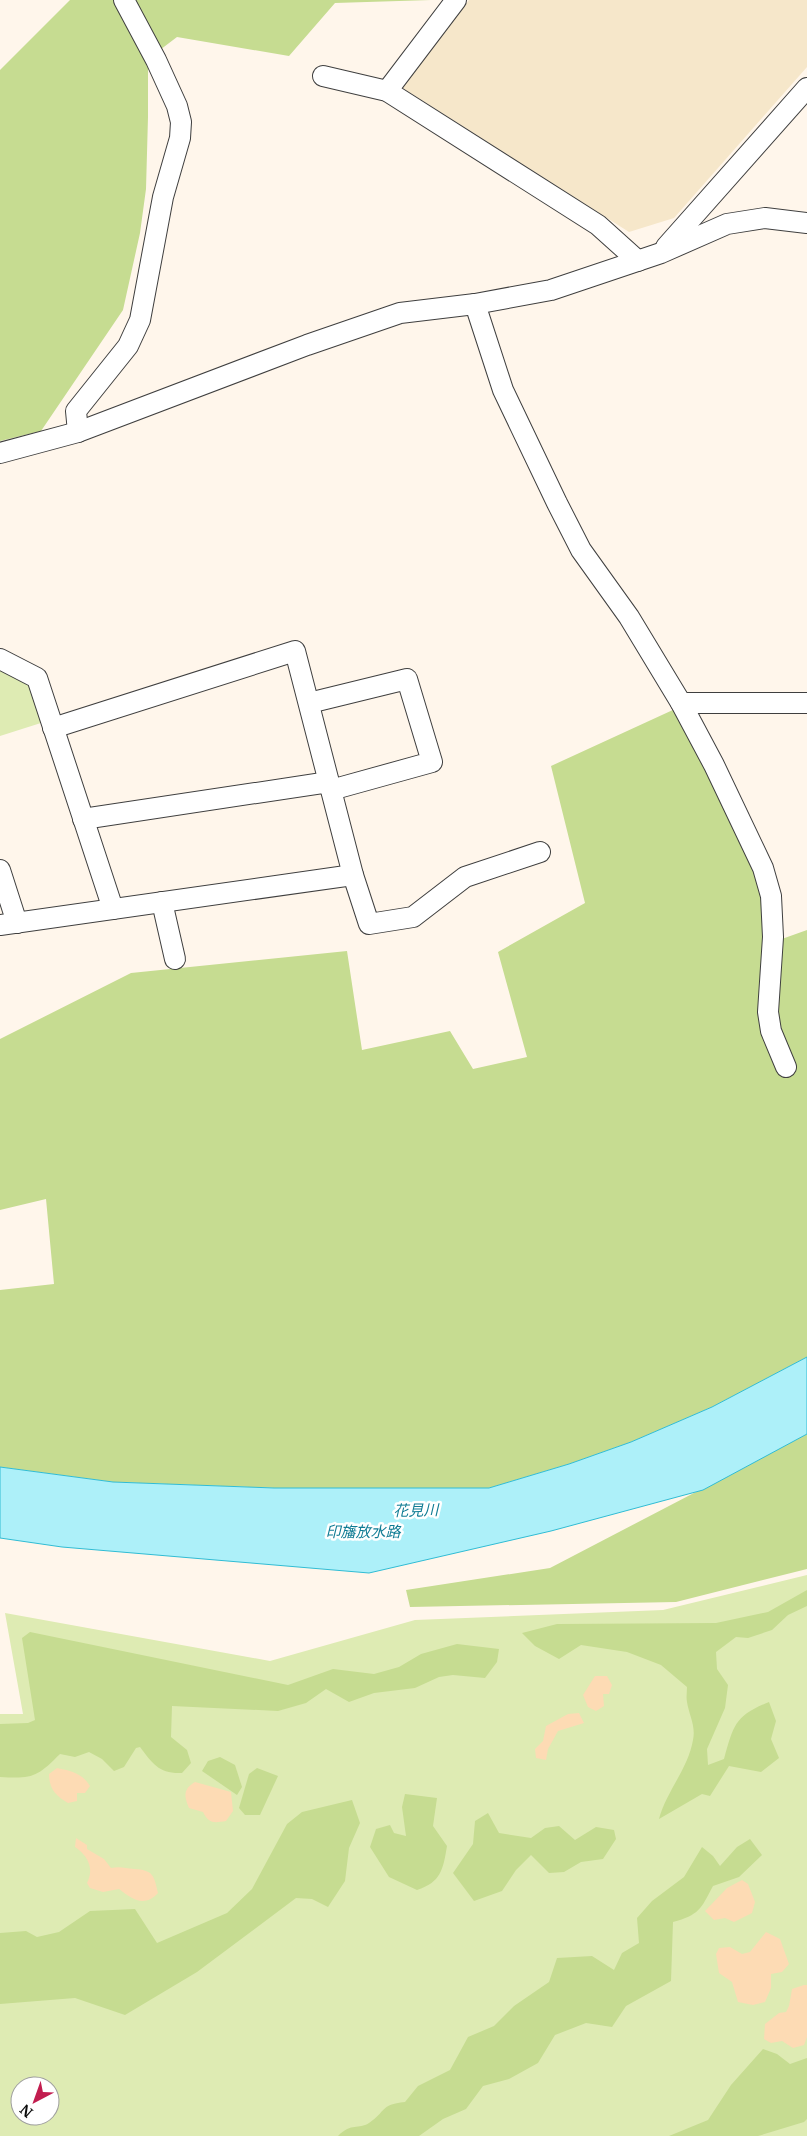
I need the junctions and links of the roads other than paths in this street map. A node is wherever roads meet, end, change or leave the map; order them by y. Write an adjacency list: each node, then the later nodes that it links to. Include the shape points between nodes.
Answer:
1 (124, 0): 10 (street, via 177,106 180,138 163,198 140,320 128,346 76,411)
2 (456, 0): 5 (street)
3 (323, 76): 5 (street)
4 (807, 88): 7 (street)
5 (387, 91): 8 (street, via 598,225)
6 (807, 223): 7 (street, via 765,218 727,224)
7 (661, 253): 8 (street)
8 (638, 261): 9 (street, via 551,290)
9 (475, 304): 10 (street, via 400,313 307,344); 14 (street, via 503,390 581,550 629,617)
10 (78, 432): 11 (street)
11 (0, 453)
12 (0, 659): 16 (street, via 37,678)
13 (309, 703): 16 (street, via 295,651); 17 (street); 17 (street, via 407,679 432,762)
14 (681, 703): 15 (street); 26 (street, via 763,868 771,896 773,937 768,1012 771,1031)
15 (807, 703)
16 (53, 728): 18 (street)
17 (330, 786): 18 (street); 21 (street)
18 (83, 819): 23 (street)
19 (540, 852): 21 (street, via 465,877 413,917 369,924)
20 (0, 870): 24 (street)
21 (353, 875): 22 (street)
22 (162, 902): 23 (street); 25 (street)
23 (113, 909): 24 (street)
24 (8, 924)
25 (175, 959)
26 (786, 1067)

